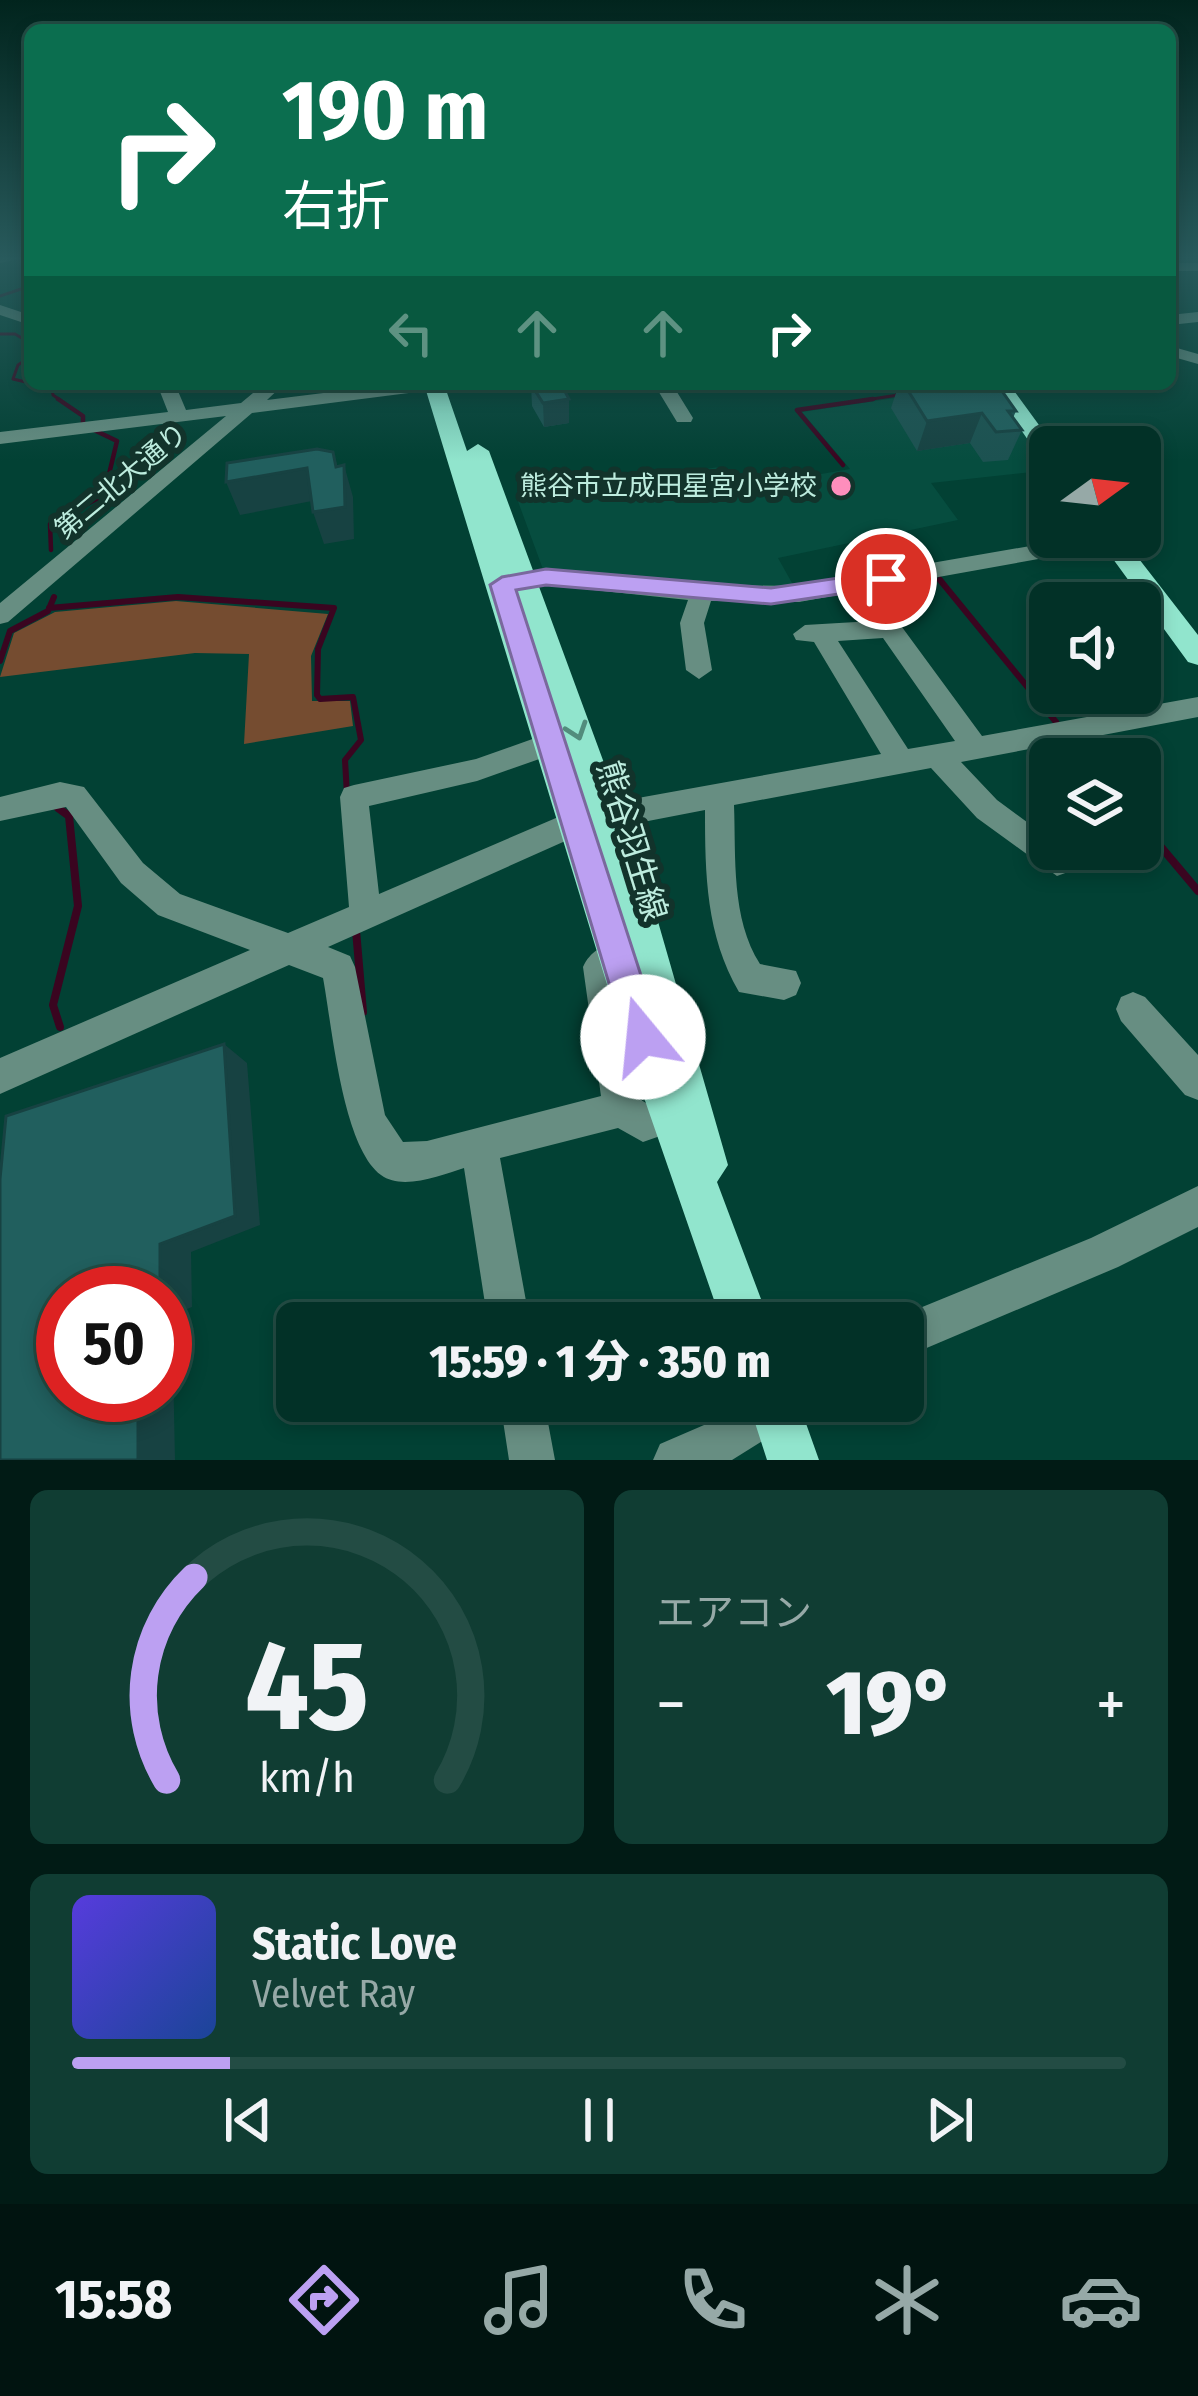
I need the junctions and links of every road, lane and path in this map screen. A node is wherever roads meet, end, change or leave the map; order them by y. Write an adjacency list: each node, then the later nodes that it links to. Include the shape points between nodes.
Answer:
1 (168, 390): 9 (street)
2 (268, 390): 8 (street, 第二北大通り)
3 (389, 390): 8 (street)
4 (438, 390): 15 (main road, 熊谷羽生線)
5 (453, 390): 15 (main road, 熊谷羽生線)
6 (667, 390): 10 (street)
7 (1006, 390): 11 (main road)
8 (249, 408): 9 (street); 17 (street, 第二北大通り)
9 (178, 416): 12 (street)
10 (684, 418)
11 (1031, 426)
12 (0, 438)
13 (1029, 553): 16 (street, via 799,594)
14 (1125, 558): 18 (main road)
15 (514, 582): 16 (street, via 546,577); 21 (main road, 熊谷羽生線); 27 (main road, 熊谷羽生線, one-way to 27)
16 (702, 593): 19 (street, via 692,623)
17 (0, 616)
18 (1198, 655)
19 (699, 670)
20 (1198, 707): 22 (street)
21 (552, 743): 27 (main road, 熊谷羽生線); 29 (street, via 477,770 354,797)
22 (975, 747): 23 (street); 24 (street, via 890,628 813,634)
23 (936, 754): 24 (street); 28 (street)
24 (900, 761): 25 (street)
25 (719, 793): 27 (street); 32 (street, via 736,953 751,980)
26 (0, 809): 30 (street, via 74,796 132,873 169,905)
27 (592, 818): 29 (street); 31 (main road, 熊谷羽生線); 42 (main road, 熊谷羽生線)
28 (1029, 841)
29 (365, 912): 30 (street)
30 (282, 948): 34 (street); 38 (street, via 338,967 368,1122 392,1161)
31 (618, 956): 36 (street, via 600,967); 37 (main road, 熊谷羽生線)
32 (784, 983)
33 (1133, 1009): 35 (street)
34 (0, 1076)
35 (1198, 1082)
36 (621, 1109): 37 (street, via 643,1123); 38 (street)
37 (670, 1115): 41 (main road, 熊谷羽生線)
38 (479, 1145): 40 (street)
39 (1198, 1206): 43 (street)
40 (505, 1302)
41 (740, 1302)
42 (742, 1302)
43 (924, 1327)
44 (526, 1422): 47 (street)
45 (752, 1422): 48 (street)
46 (783, 1422): 49 (main road)
47 (532, 1460)
48 (676, 1460)
49 (793, 1460)

